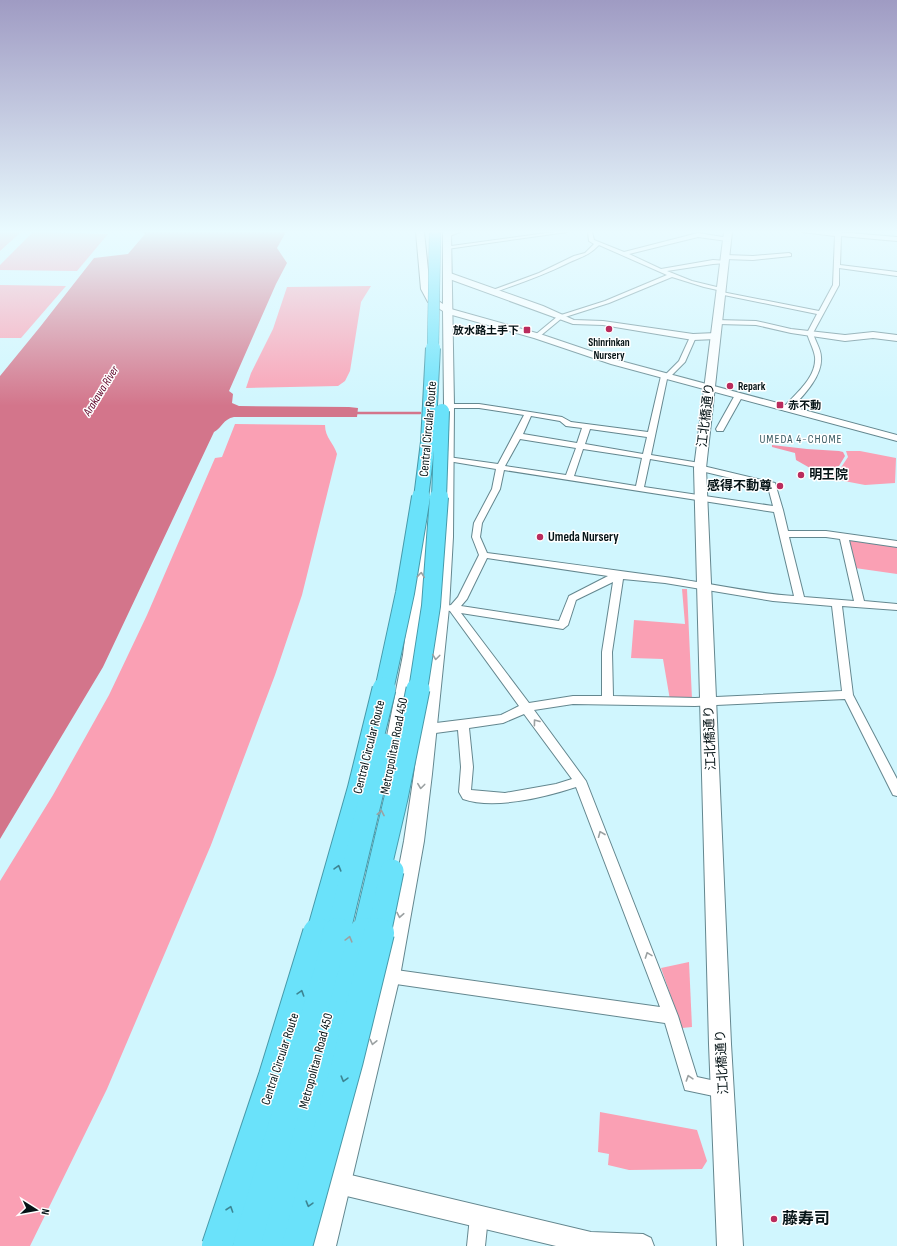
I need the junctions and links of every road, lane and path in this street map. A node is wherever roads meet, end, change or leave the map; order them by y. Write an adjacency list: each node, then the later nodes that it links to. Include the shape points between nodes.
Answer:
1 (425, 290): 11 (main road, via 429,298)
2 (439, 290): 45 (highway, Central Circular Route, bridge, via 432,406)
3 (443, 290): 59 (highway, Central Circular Route, bridge, via 443,405 437,538 426,637)
4 (444, 290): 11 (main road, Metropolitan Road 450)
5 (446, 290): 11 (main road, Metropolitan Road 450)
6 (636, 290): 13 (street)
7 (718, 290): 10 (street)
8 (833, 290): 12 (street)
9 (493, 291): 13 (street)
10 (722, 291): 12 (street); 14 (main road, 江北橋通り)
11 (444, 309): 16 (street); 23 (main road, Metropolitan Road 450); 50 (main road, Metropolitan Road 450, one-way to 11)
12 (821, 313): 15 (street)
13 (560, 317): 16 (street); 18 (street, via 582,324 603,323)
14 (718, 322): 15 (street, via 756,323); 17 (main road, 江北橋通り)
15 (810, 333): 19 (street, via 845,338 873,335); 24 (street, via 818,358 815,370 803,392)
16 (537, 336): 20 (street, via 587,354)
17 (716, 336): 18 (street); 21 (main road, 江北橋通り)
18 (693, 337): 20 (street, via 682,362)
19 (897, 338)
20 (666, 376): 21 (street); 28 (street)
21 (709, 388): 22 (street); 34 (main road, 江北橋通り)
22 (738, 397): 24 (street); 27 (street)
23 (449, 406): 25 (street, via 479,406); 33 (main road, Metropolitan Road 450)
24 (786, 410): 30 (street)
25 (528, 414): 26 (street); 29 (street)
26 (587, 426): 28 (street); 31 (street)
27 (720, 429)
28 (651, 435): 32 (street)
29 (518, 436): 31 (street); 35 (street)
30 (897, 438)
31 (579, 446): 32 (street); 36 (street)
32 (646, 456): 34 (street); 37 (street)
33 (448, 459): 35 (street); 52 (main road, Metropolitan Road 450)
34 (700, 466): 38 (main road, 江北橋通り); 39 (street, via 772,485)
35 (500, 468): 36 (street); 43 (street, via 496,489 478,523 476,537)
36 (569, 478): 37 (street)
37 (639, 489): 38 (street)
38 (700, 499): 39 (street); 46 (main road, 江北橋通り)
39 (779, 510): 40 (street)
40 (784, 534): 41 (street); 47 (street)
41 (844, 536): 42 (street); 49 (street)
42 (897, 544)
43 (484, 555): 44 (street); 52 (street, via 462,600)
44 (620, 575): 46 (street); 52 (street, via 572,598 564,625); 54 (street, via 607,652)
45 (407, 580): 69 (highway, Central Circular Route, one-way to 45, bridge, via 302,992 341,857 382,696); 71 (highway, bridge, via 403,641 379,764 332,962)
46 (703, 587): 47 (street); 55 (main road, 江北橋通り)
47 (800, 601): 48 (street)
48 (837, 603): 49 (street); 53 (street)
49 (860, 604): 51 (street)
50 (417, 607): 52 (street); 65 (main road, Metropolitan Road 450, one-way to 50, via 372,855 402,705)
51 (897, 607)
52 (448, 608): 56 (street); 58 (main road, Metropolitan Road 450, one-way to 58)
53 (848, 695): 55 (street); 61 (street)
54 (608, 701): 55 (street); 56 (street, via 553,702)
55 (709, 702): 64 (main road, 江北橋通り)
56 (525, 708): 57 (street, via 503,719); 60 (street, one-way to 56)
57 (463, 725): 58 (street); 60 (street, via 467,795 505,798 556,789)
58 (428, 729): 62 (main road, Metropolitan Road 450, one-way to 62, via 414,841)
59 (403, 766): 73 (highway, Central Circular Route, bridge, via 383,859 346,1003); 74 (highway, one-way to 74, bridge, via 402,801 396,847 378,940 347,1067)
60 (580, 781): 63 (street, one-way to 60)
61 (897, 791)
62 (389, 976): 63 (street); 66 (main road, Metropolitan Road 450, one-way to 66)
63 (671, 1016): 64 (street, one-way to 63, via 691,1084)
64 (723, 1090): 78 (main road, 江北橋通り)
65 (287, 1168): 66 (street); 70 (main road, via 266,1162 260,1165); 72 (main road, Metropolitan Road 450)
66 (340, 1184): 67 (street); 75 (main road, Metropolitan Road 450)
67 (479, 1217): 68 (street); 76 (street)
68 (592, 1244): 77 (street)
69 (217, 1246)
70 (234, 1246)
71 (248, 1246)
72 (262, 1246)
73 (276, 1246)
74 (297, 1246)
75 (323, 1246)
76 (476, 1246)
77 (643, 1246)
78 (730, 1246)

